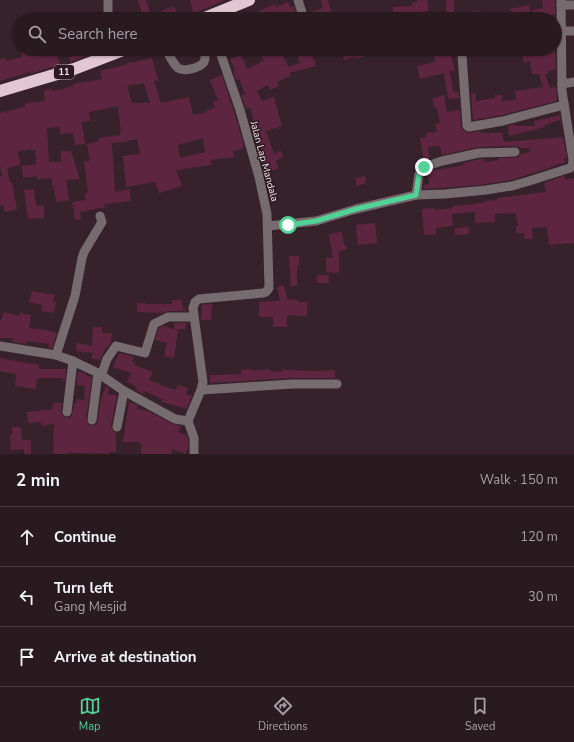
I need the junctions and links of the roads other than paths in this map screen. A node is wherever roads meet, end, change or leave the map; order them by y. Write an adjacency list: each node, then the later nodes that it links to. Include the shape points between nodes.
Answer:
1 (108, 0): 6 (street)
2 (249, 0): 7 (highway)
3 (298, 0): 8 (street)
4 (561, 3): 5 (street)
5 (574, 5)
6 (108, 12)
7 (220, 12)
8 (302, 12)
9 (562, 31): 10 (street)
10 (574, 31)
11 (102, 56): 19 (highway, 11, via 74,69)
12 (170, 56): 13 (street, via 178,69 184,70 201,64)
13 (205, 56)
14 (221, 56): 24 (street, Jalan Lap Mandala, via 259,177)
15 (462, 56): 20 (street, via 470,128)
16 (561, 56): 18 (street)
17 (574, 82): 18 (street)
18 (562, 84): 20 (street)
19 (0, 91)
20 (564, 105): 22 (street, via 573,160 570,168 499,188)
21 (515, 152): 22 (street, via 479,153 424,167 419,174)
22 (416, 195): 24 (street, via 316,221)
23 (100, 216): 27 (street, via 102,222 82,258 75,296)
24 (268, 226): 25 (street, Jalan Lap Mandala, via 268,290 263,293 199,299 193,305)
25 (194, 316): 29 (street, via 168,317 154,324 145,353 116,346); 31 (street, Jalan Lap Mandala, via 203,382)
26 (0, 346): 27 (street)
27 (56, 355): 28 (street)
28 (73, 361): 29 (street); 33 (street)
29 (100, 375): 32 (street); 34 (street)
30 (337, 384): 31 (street)
31 (201, 390): 35 (street, Jalan Lap Mandala)
32 (124, 391): 35 (street, via 175,419); 36 (street)
33 (67, 412)
34 (92, 420)
35 (188, 421): 37 (street, via 194,438)
36 (117, 427)
37 (194, 454)

